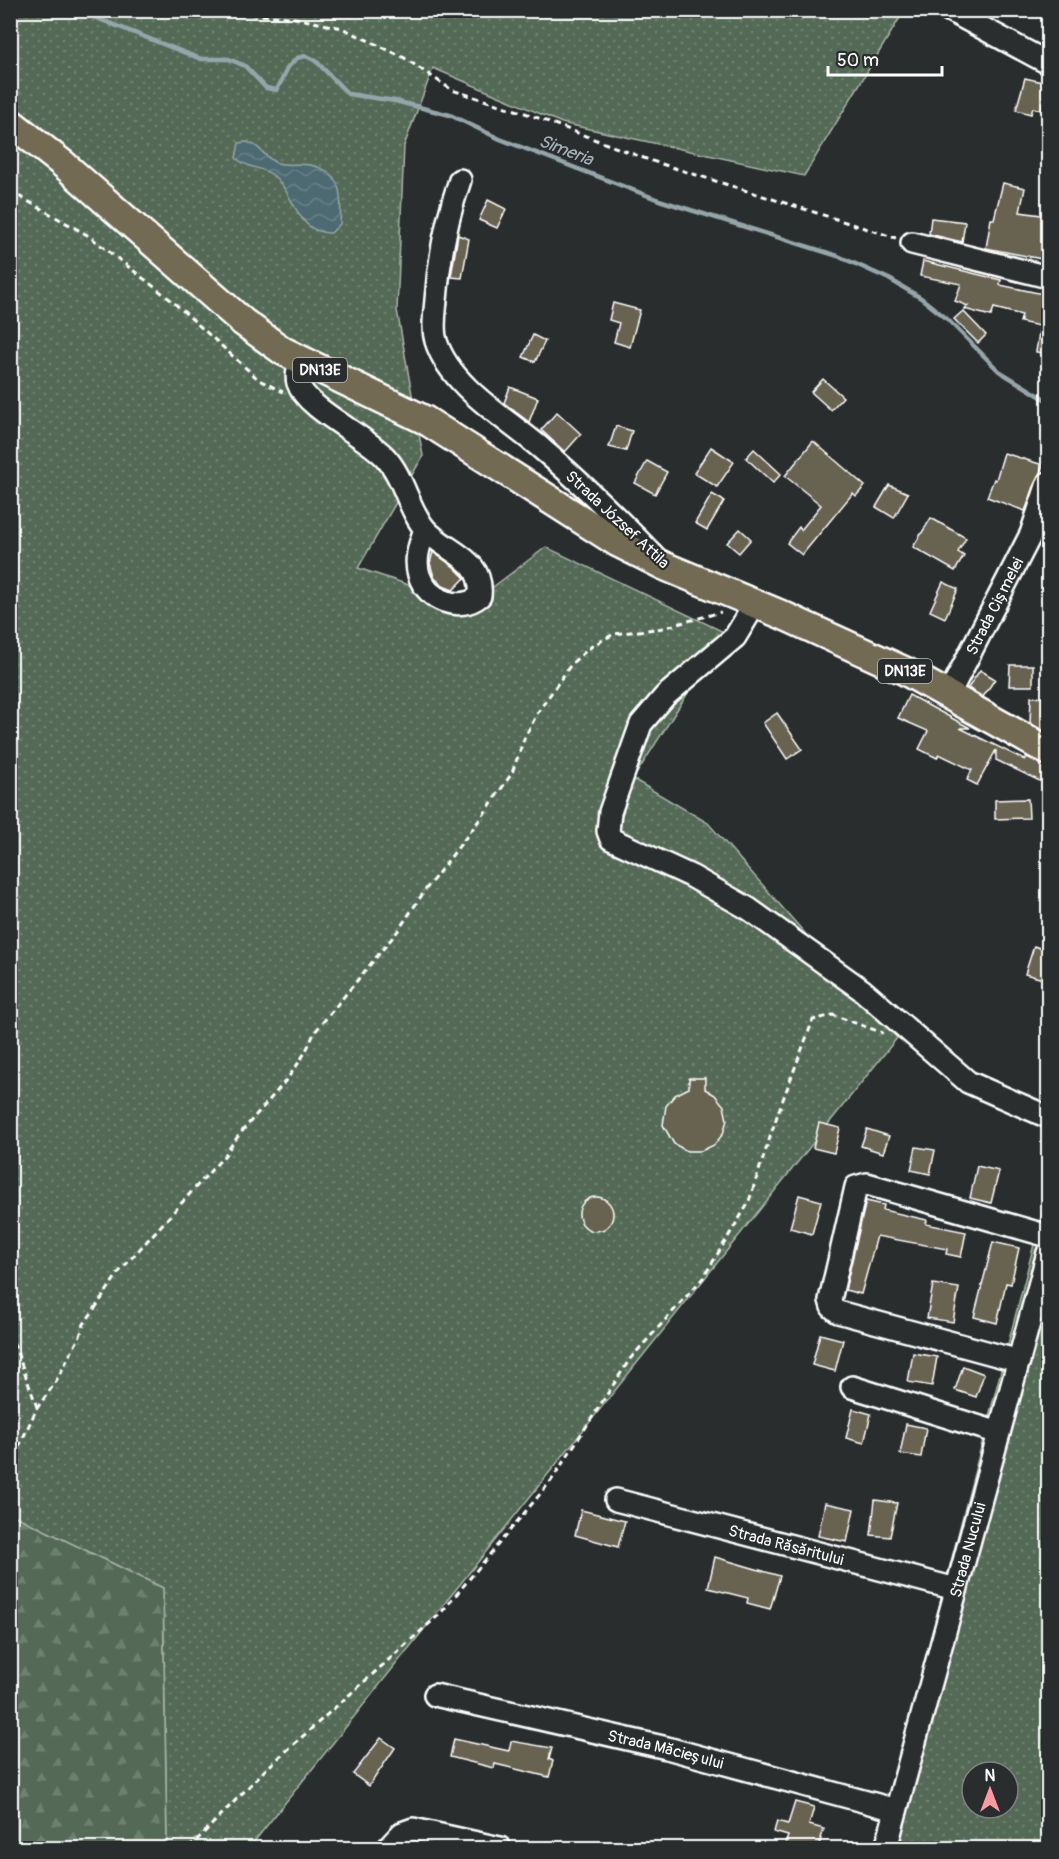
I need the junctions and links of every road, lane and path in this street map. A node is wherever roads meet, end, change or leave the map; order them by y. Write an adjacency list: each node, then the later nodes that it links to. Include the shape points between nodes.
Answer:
1 (231, 10): 7 (path, via 342,28 403,57 452,90 649,160)
2 (949, 10): 3 (street)
3 (1048, 63)
4 (10, 122): 9 (main road, DN13E, via 267,342)
5 (460, 180): 13 (street, Strada József Attila, via 439,259 434,324 440,351 483,403 543,450)
6 (10, 191): 10 (path, via 105,249 189,315 258,380)
7 (912, 243): 8 (street)
8 (1048, 277)
9 (301, 361): 10 (street, via 298,384); 13 (main road, DN13E, via 424,420 593,528)
10 (311, 401): 12 (street, via 386,458)
11 (1048, 483): 15 (street, Strada Cișmelei, via 1031,534)
12 (425, 529)
13 (664, 566): 14 (main road, Strada József Attila / DN13E)
14 (754, 604): 15 (main road, Strada József Attila / DN13E, via 861,650); 18 (street, via 735,638 665,696 641,724 610,812 611,839 691,876 749,909 862,990 968,1082); 24 (path, via 663,628 614,634 592,645 572,663 538,711 512,773 484,814 397,932 314,1033 309,1047 276,1092 120,1272 84,1324 55,1383)
15 (949, 694): 16 (main road, Strada József Attila / DN13E)
16 (1048, 751)
17 (886, 1034): 31 (path, via 833,1015 813,1020 778,1110 748,1204 703,1278 630,1359 551,1481 440,1614 265,1770)
18 (1048, 1117)
19 (1048, 1236): 22 (street, via 867,1184 856,1187 830,1300 832,1307 838,1312)
20 (1048, 1253): 22 (street, Strada Nucului)
21 (10, 1333): 24 (path)
22 (1019, 1361): 25 (street, Strada Nucului)
23 (852, 1387): 25 (street)
24 (37, 1408): 26 (path)
25 (999, 1433): 28 (street, Strada Nucului)
26 (10, 1466)
27 (616, 1500): 28 (street, Strada Răsăritului)
28 (956, 1589): 30 (street, Strada Nucului)
29 (435, 1695): 30 (street, Strada Măcieșului, via 667,1748)
30 (896, 1810): 34 (street, Strada Nucului)
31 (189, 1848)
32 (388, 1848): 33 (street, via 402,1833 413,1829)
33 (500, 1848)
34 (886, 1848)

